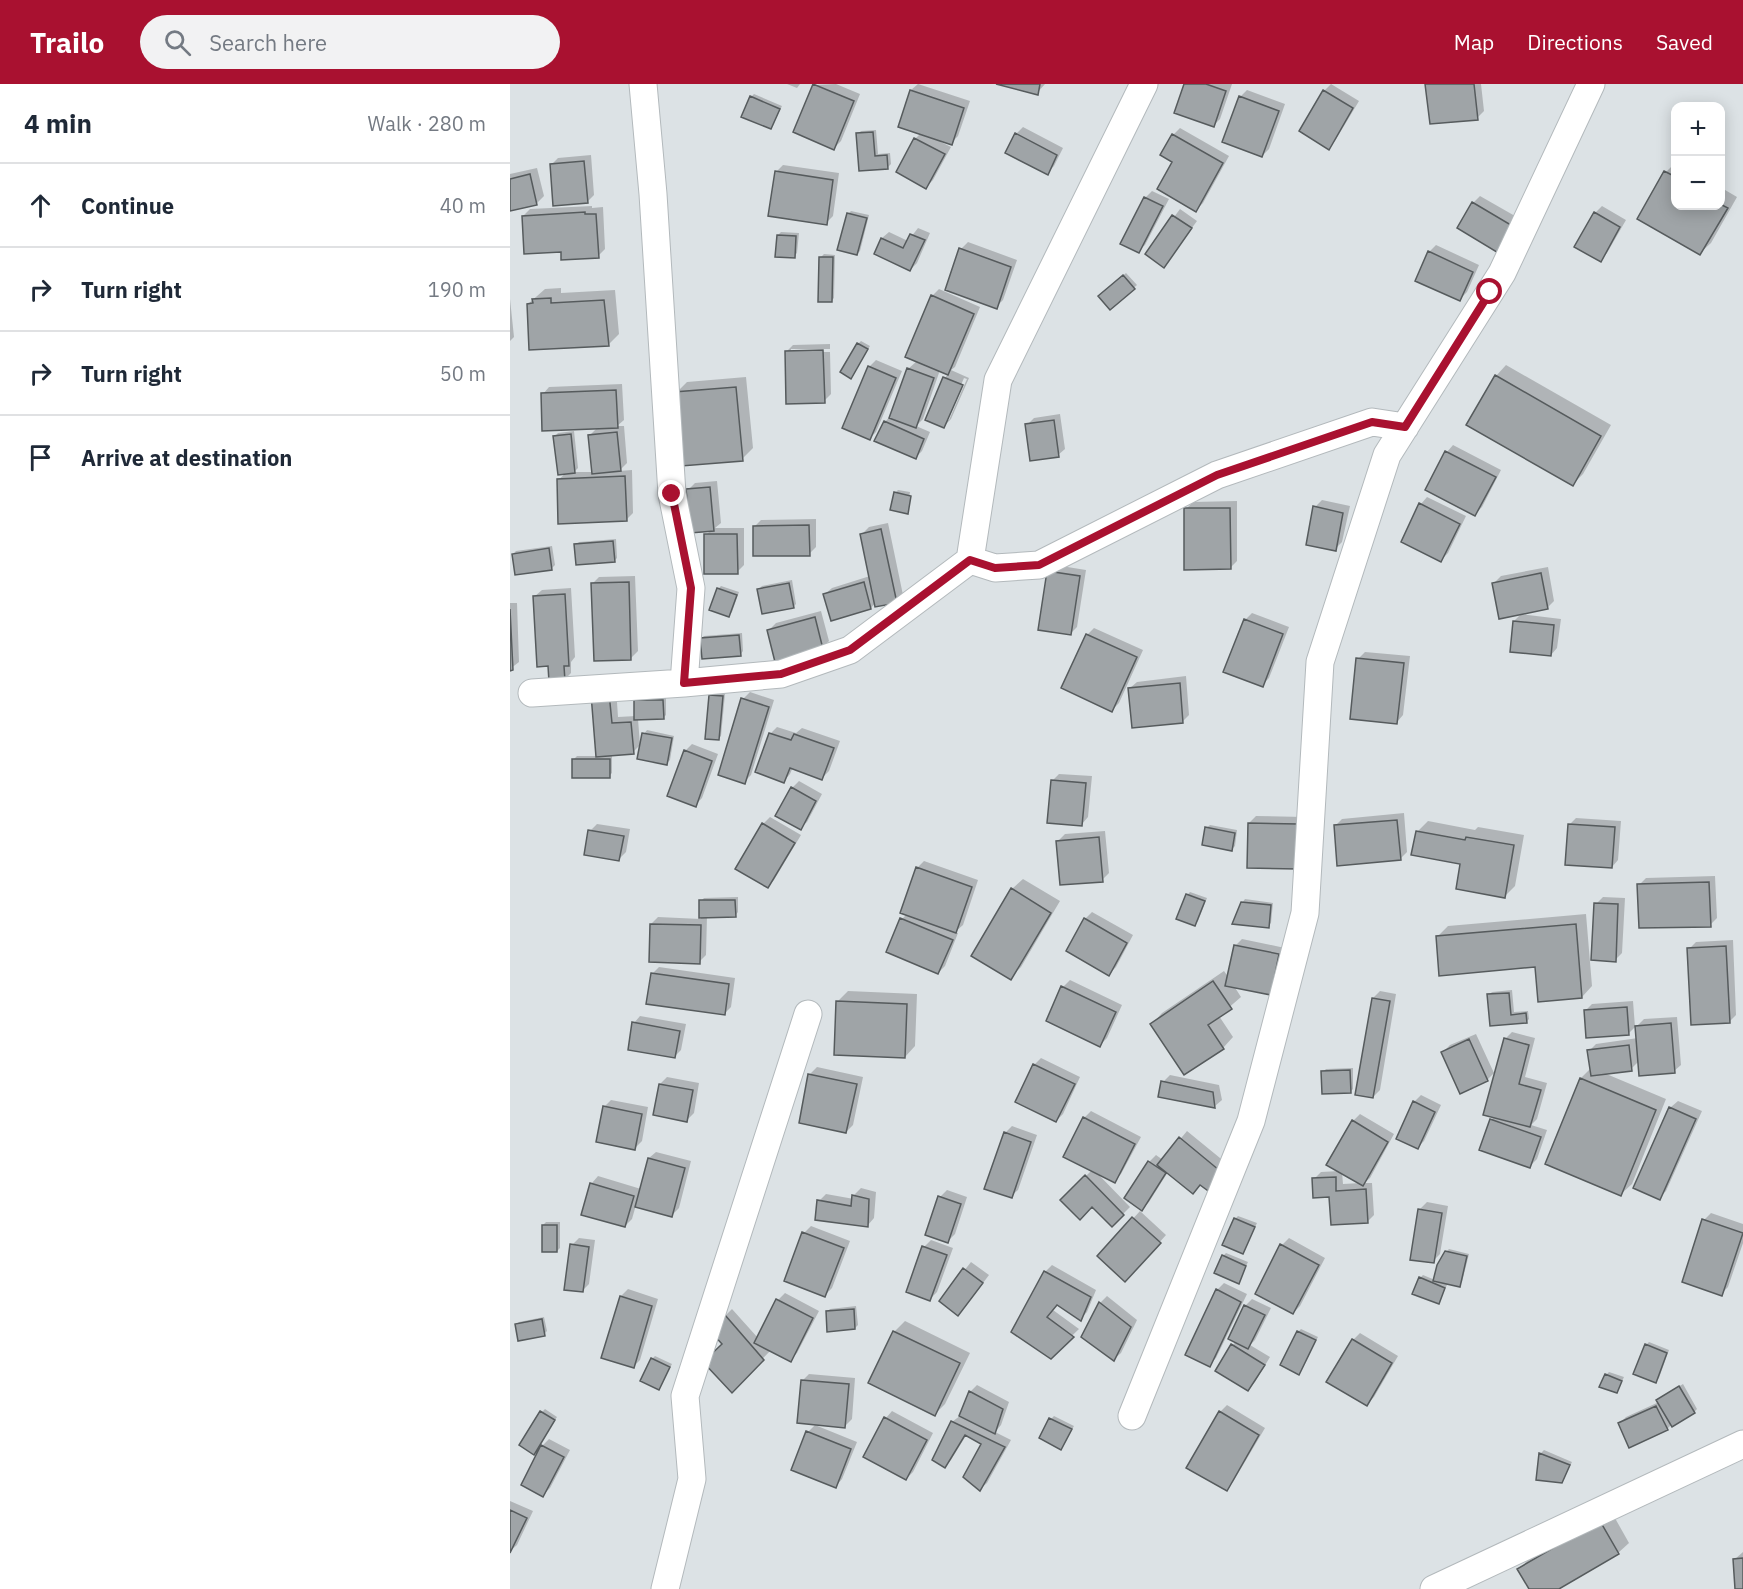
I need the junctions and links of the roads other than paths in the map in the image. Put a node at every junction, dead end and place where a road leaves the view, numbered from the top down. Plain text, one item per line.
1 (643, 84) edge
2 (1144, 84) edge
3 (1591, 84) edge
4 (1405, 427) junction
5 (970, 560) junction
6 (684, 683) junction
7 (532, 693) dead end
8 (808, 1014) dead end
9 (1132, 1416) dead end
10 (1743, 1444) edge
11 (665, 1589) edge
12 (1434, 1589) edge

1 - 6 street
2 - 5 street
3 - 4 street
4 - 5 street
4 - 9 street
5 - 6 street
6 - 7 street
8 - 11 street
10 - 12 street

